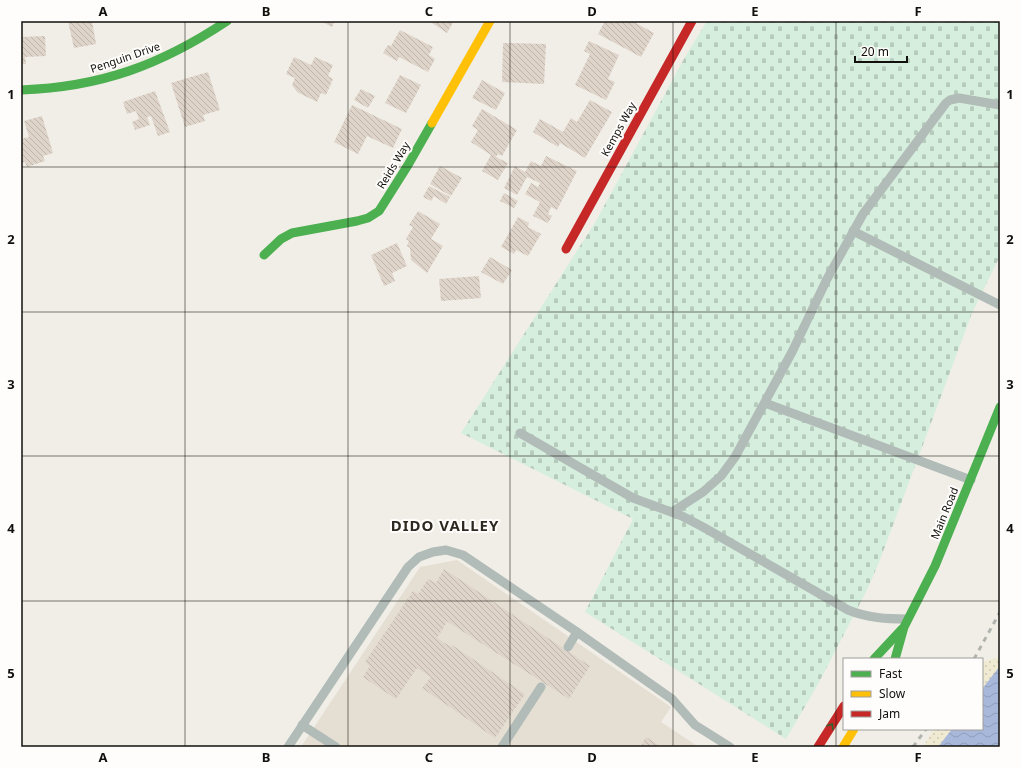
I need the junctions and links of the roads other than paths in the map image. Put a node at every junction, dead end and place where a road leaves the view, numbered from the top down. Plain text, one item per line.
1 (227, 21) edge
2 (490, 21) edge
3 (692, 21) edge
4 (21, 90) edge
5 (1000, 105) edge
6 (853, 232) junction
7 (566, 249) dead end
8 (264, 256) dead end
9 (1000, 305) edge
10 (765, 403) junction
11 (1000, 406) edge
12 (520, 433) dead end
13 (971, 480) junction
14 (672, 512) junction
15 (906, 623) junction
16 (577, 632) junction
17 (568, 647) dead end
18 (875, 658) edge
19 (896, 658) edge
20 (541, 687) dead end
21 (843, 708) edge
22 (302, 725) junction
23 (853, 730) edge
24 (288, 747) edge
25 (336, 747) edge
26 (502, 747) edge
27 (730, 747) edge
28 (818, 747) edge
29 (843, 747) edge

1 - 4 street, Penguin Drive
2 - 8 street, Reids Way
3 - 7 street, Kemps Way
5 - 6 lane
6 - 9 lane
6 - 10 lane
10 - 13 lane
10 - 14 lane
11 - 13 street, Main Road
12 - 14 lane
13 - 15 street, Main Road
14 - 15 lane
15 - 18 street, Main Road
15 - 19 street, Main Road
16 - 17 lane
16 - 22 lane
16 - 27 lane
20 - 26 lane
28 -> 21 street
22 - 24 lane
22 - 25 lane
23 - 29 street

